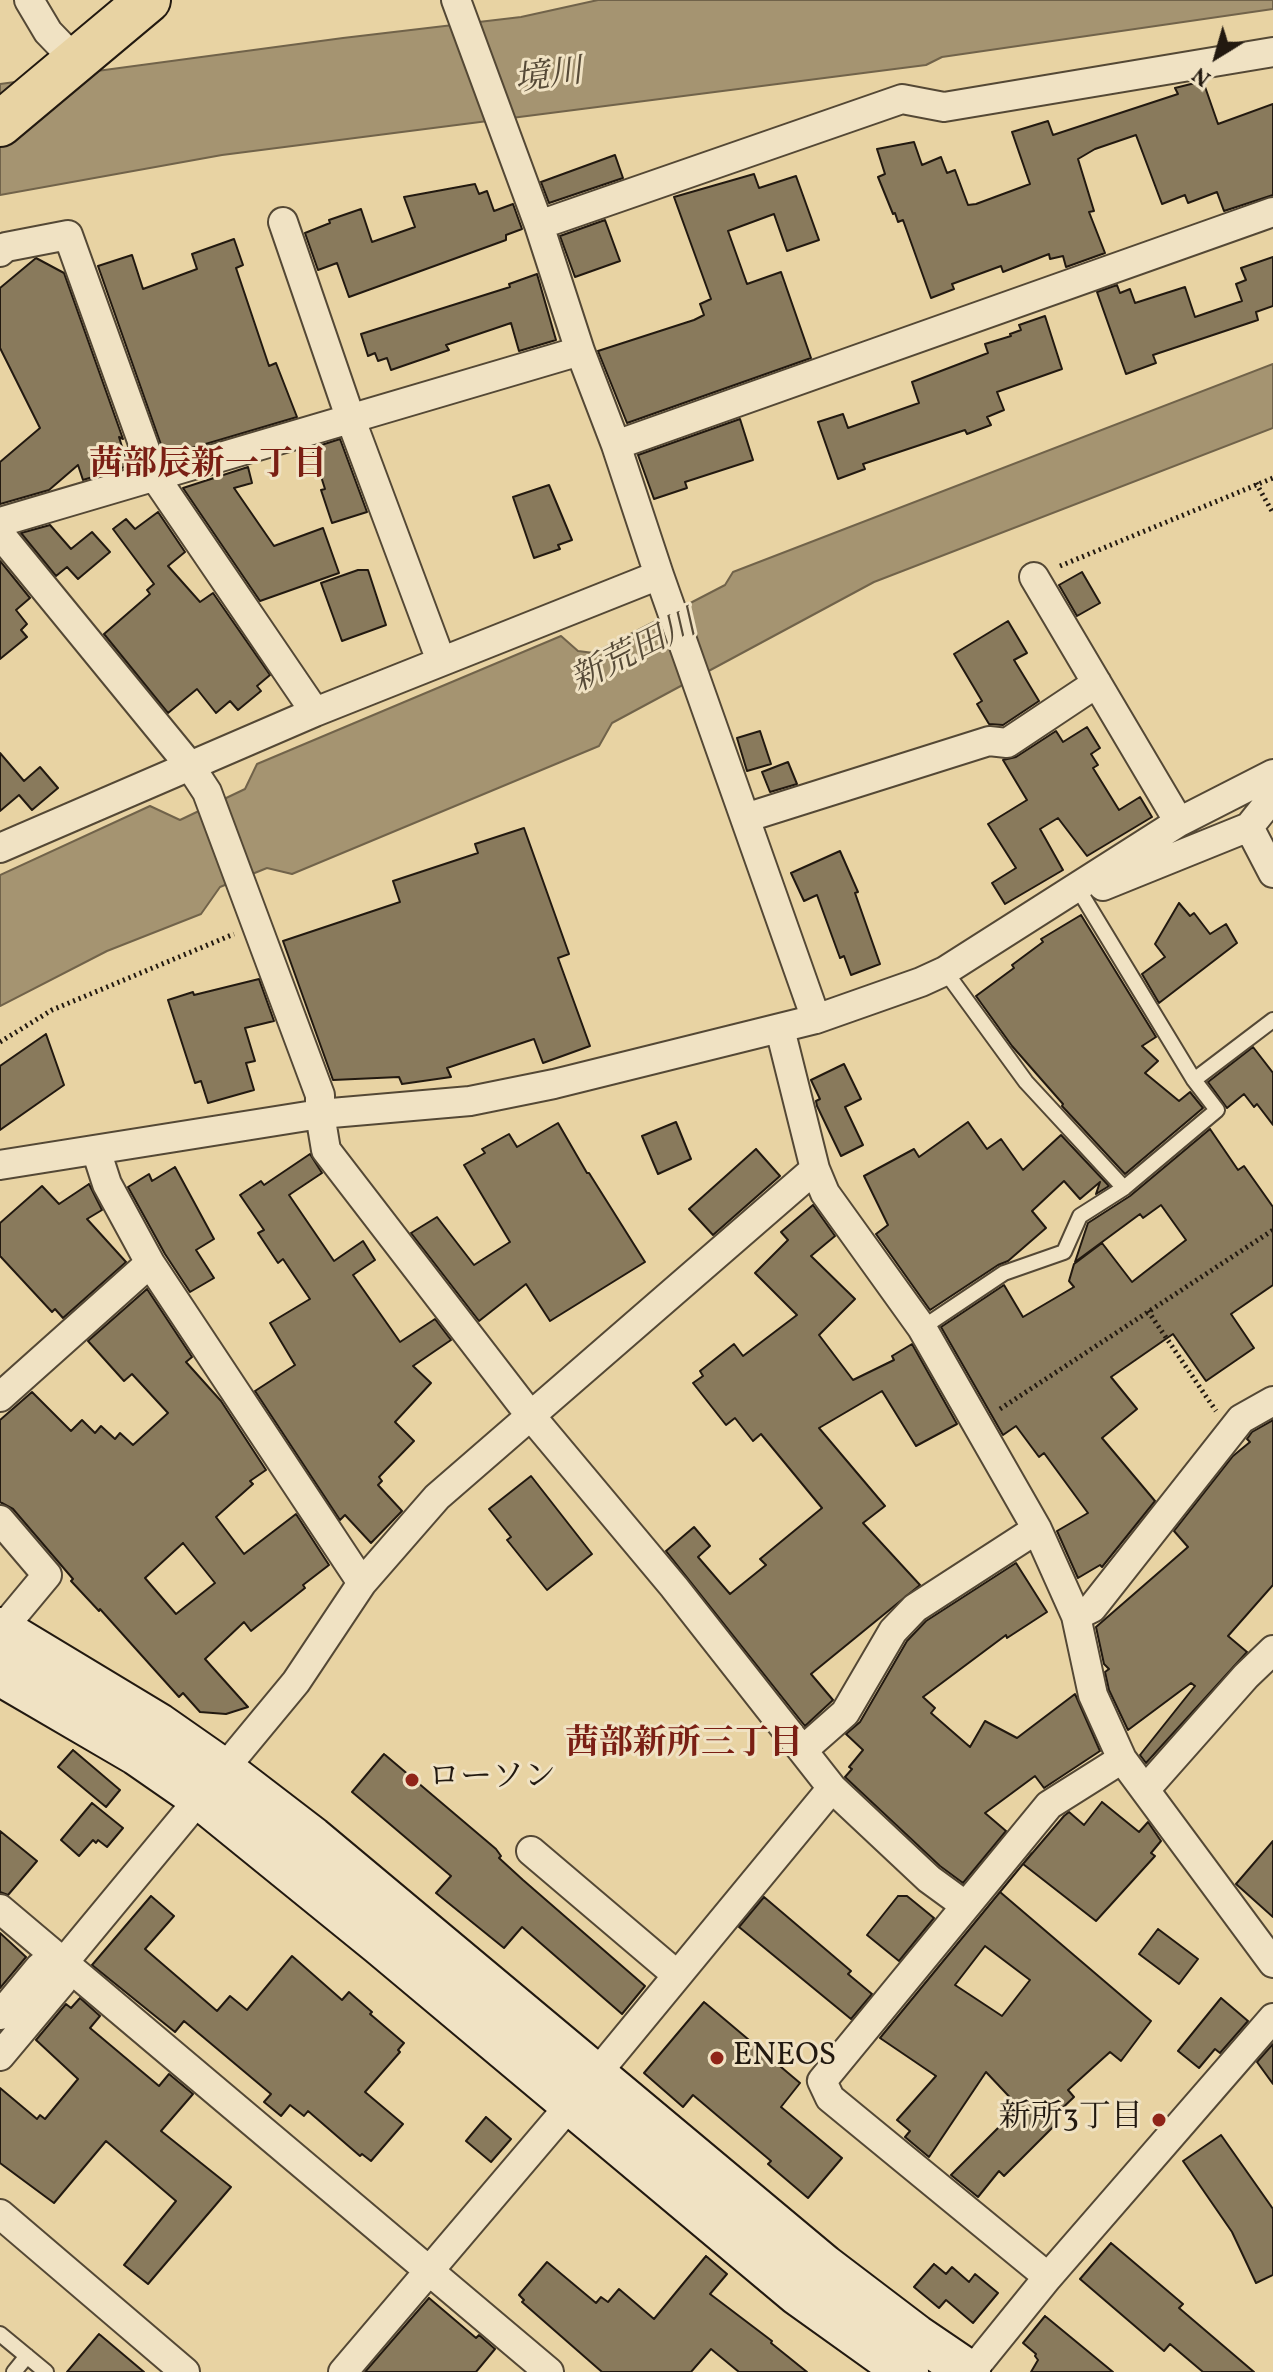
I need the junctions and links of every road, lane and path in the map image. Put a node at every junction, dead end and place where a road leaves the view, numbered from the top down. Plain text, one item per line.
1 (29, 0) edge
2 (148, 0) edge
3 (456, 0) edge
4 (1273, 52) edge
5 (73, 62) junction
6 (0, 124) edge
7 (1273, 212) edge
8 (283, 222) dead end
9 (539, 225) junction
10 (0, 252) edge
11 (580, 351) junction
12 (351, 420) junction
13 (616, 445) junction
14 (155, 477) junction
15 (1273, 478) edge
16 (1256, 483) junction
17 (1273, 513) edge
18 (0, 522) edge
19 (0, 534) edge
20 (1034, 577) joint
21 (662, 582) junction
22 (441, 661) junction
23 (1097, 683) junction
24 (315, 712) junction
25 (190, 766) junction
26 (1273, 774) edge
27 (1273, 797) edge
28 (745, 818) junction
29 (1179, 822) junction
30 (1249, 827) junction
31 (0, 848) edge
32 (1273, 873) edge
33 (1077, 887) junction
34 (252, 912) junction
35 (945, 971) junction
36 (816, 1019) junction
37 (1273, 1020) edge
38 (780, 1029) junction
39 (0, 1042) edge
40 (1194, 1080) junction
41 (320, 1114) junction
42 (96, 1150) junction
43 (0, 1165) edge
44 (815, 1169) junction
45 (1124, 1188) junction
46 (1273, 1230) edge
47 (150, 1263) junction
48 (1148, 1311) junction
49 (922, 1328) junction
50 (0, 1397) edge
51 (1273, 1401) edge
52 (530, 1415) junction
53 (977, 1424) junction
54 (1230, 1431) junction
55 (0, 1520) edge
56 (1037, 1529) junction
57 (362, 1583) junction
58 (1076, 1616) junction
59 (2, 1630) edge
60 (1273, 1650) edge
61 (0, 1674) edge
62 (803, 1750) junction
63 (1122, 1759) junction
64 (210, 1783) junction
65 (832, 1788) junction
66 (1145, 1790) junction
67 (531, 1851) dead end
68 (966, 1906) junction
69 (0, 1909) edge
70 (64, 1962) junction
71 (1273, 1963) edge
72 (677, 1975) junction
73 (0, 2015) edge
74 (1273, 2018) edge
75 (0, 2056) edge
76 (584, 2089) junction
77 (0, 2214) edge
78 (430, 2270) junction
79 (1048, 2277) junction
80 (0, 2334) edge
81 (27, 2356) junction
82 (14, 2372) edge
83 (46, 2372) edge
84 (185, 2372) edge
85 (343, 2372) edge
86 (549, 2372) edge
87 (907, 2372) edge
88 (970, 2372) edge

1 - 5 street
2 - 5 main road
3 - 9 street
4 - 9 street
5 - 6 main road
7 - 13 street
8 - 12 street
9 - 11 street
10 - 14 street
11 - 12 street
11 - 13 street
12 - 14 street
12 - 22 street
13 - 21 street
14 - 18 street
14 - 24 street
15 - 16 path
16 - 17 path
16 - 20 path
19 - 25 street
20 - 23 street
21 - 22 street
21 - 28 street
22 - 24 street
23 - 28 street
23 - 29 street
24 - 25 street
25 - 31 street
25 - 34 street
26 - 29 street
27 - 30 street
28 - 36 street
29 - 33 street
30 - 32 street
30 - 33 street
33 - 35 street
33 - 40 lane
34 - 39 path
34 - 41 street
35 - 36 street
35 - 45 lane
36 - 38 street
37 - 40 lane
38 - 41 street
38 - 44 street
40 - 45 lane
41 - 42 street
41 - 52 street
42 - 43 street
42 - 47 street
44 - 49 street
44 - 52 street
45 - 49 lane
46 - 48 path
47 - 50 street
47 - 57 street
48 - 53 path
48 - 54 path
49 - 53 street
51 - 54 street
52 - 57 street
52 - 62 street
53 - 56 street
54 - 58 street
55 - 59 street
56 - 58 street
56 - 62 street
57 - 64 street
58 - 63 street
59 - 64 street
60 - 66 street
61 - 64 street
62 - 65 street
63 - 66 street
63 - 68 street
64 - 70 street
64 - 76 street
65 - 68 street
65 - 72 street
66 - 71 street
67 - 72 street
68 - 79 street
69 - 70 street
70 - 73 street
70 - 75 street
70 - 78 street
72 - 76 street
74 - 79 street
76 - 78 street
76 - 87 street
76 - 88 street
77 - 84 street
78 - 85 street
78 - 86 street
79 - 88 street
80 - 81 lane
81 - 82 lane
81 - 83 lane

